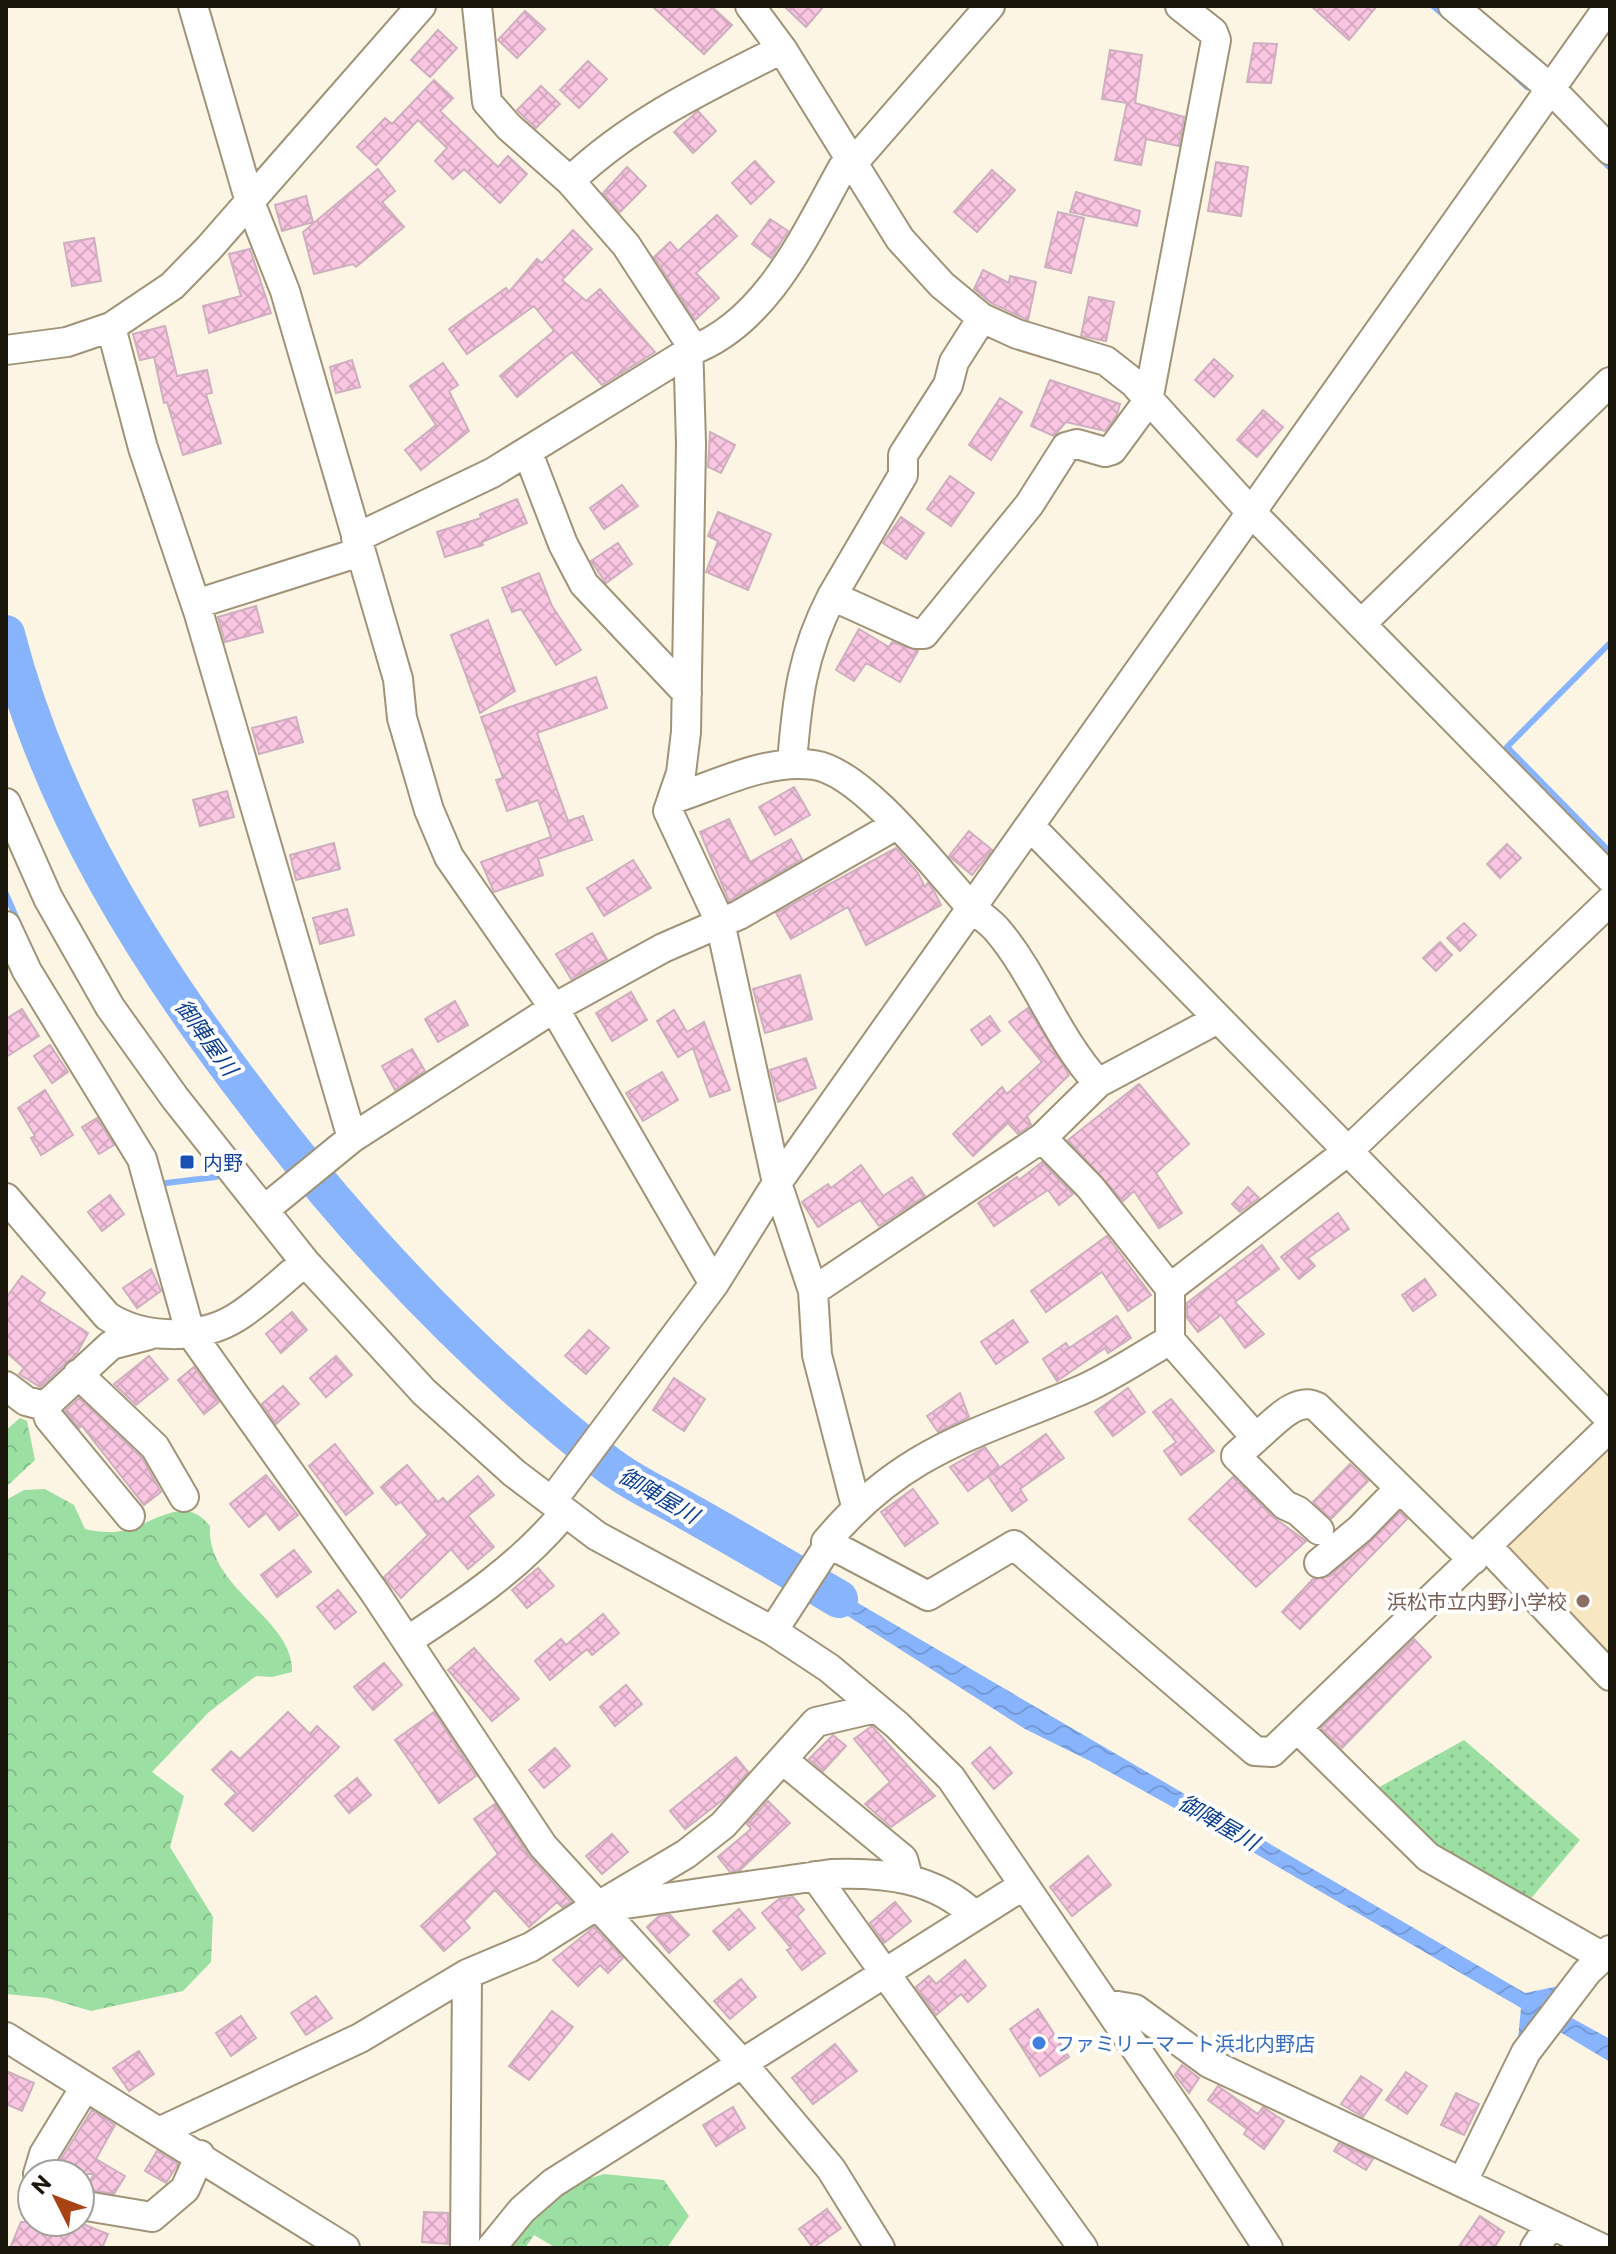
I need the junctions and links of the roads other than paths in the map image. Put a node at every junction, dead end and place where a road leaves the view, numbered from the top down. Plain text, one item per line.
1 (193, 6) edge
2 (421, 6) edge
3 (477, 6) edge
4 (750, 6) edge
5 (990, 6) edge
6 (1180, 6) edge
7 (1453, 6) edge
8 (1609, 6) edge
9 (782, 49) junction
10 (1550, 88) junction
11 (1610, 150) edge
12 (853, 163) junction
13 (570, 181) junction
14 (250, 202) junction
15 (982, 318) junction
16 (111, 327) junction
17 (6, 350) edge
18 (690, 351) junction
19 (1610, 382) edge
20 (1148, 401) junction
21 (528, 453) junction
22 (1250, 511) junction
23 (358, 545) junction
24 (832, 596) junction
25 (196, 604) junction
26 (1361, 624) junction
27 (687, 693) junction
28 (792, 763) junction
29 (673, 799) junction
30 (6, 803) edge
31 (896, 825) junction
32 (1030, 826) junction
33 (1610, 878) edge
34 (1610, 901) edge
35 (971, 907) junction
36 (720, 922) junction
37 (6, 926) edge
38 (554, 1008) junction
39 (1218, 1019) junction
40 (1098, 1083) junction
41 (1042, 1138) junction
42 (344, 1144) junction
43 (1348, 1151) junction
44 (777, 1183) junction
45 (6, 1198) edge
46 (272, 1204) junction
47 (305, 1262) junction
48 (714, 1284) junction
49 (1170, 1288) junction
50 (813, 1291) junction
51 (190, 1332) junction
52 (158, 1334) junction
53 (1170, 1340) junction
54 (78, 1374) junction
55 (6, 1386) edge
56 (45, 1406) junction
57 (1610, 1419) edge
58 (1610, 1427) edge
59 (1256, 1438) junction
60 (1398, 1490) junction
61 (184, 1497) dead end
62 (561, 1499) junction
63 (856, 1506) junction
64 (130, 1516) dead end
65 (1319, 1530) dead end
66 (826, 1546) junction
67 (1480, 1553) junction
68 (1319, 1563) dead end
69 (778, 1624) junction
70 (407, 1641) junction
71 (1610, 1676) edge
72 (876, 1708) junction
73 (1299, 1730) junction
74 (783, 1760) junction
75 (693, 1849) junction
76 (815, 1876) junction
77 (908, 1877) junction
78 (1024, 1885) junction
79 (702, 1893) junction
80 (602, 1907) junction
81 (975, 1916) junction
82 (1606, 1953) edge
83 (467, 1974) junction
84 (884, 1974) junction
85 (1106, 2004) junction
86 (6, 2037) edge
87 (742, 2063) junction
88 (85, 2087) junction
89 (161, 2131) junction
90 (200, 2155) junction
91 (43, 2158) edge
92 (1463, 2181) junction
93 (96, 2208) edge
94 (1543, 2236) edge
95 (345, 2248) edge
96 (465, 2248) edge
97 (491, 2248) edge
98 (880, 2248) edge
99 (1083, 2248) edge
100 (1268, 2248) edge
101 (1601, 2248) edge

1 - 14 street
2 - 14 street
3 - 13 street
4 - 9 street
5 - 12 street
6 - 20 street
7 - 10 street
8 - 10 street
9 - 12 street
9 - 13 street
10 - 11 street
10 - 22 street
12 - 15 street
12 - 18 street
13 - 18 street
14 - 16 street
14 - 23 street
15 - 20 street
15 - 24 street
16 - 17 street
16 - 25 street
18 - 21 street
18 - 27 street
19 - 26 street
20 - 22 street
20 - 24 street
21 - 23 street
21 - 27 street
22 - 26 street
22 - 32 street
23 - 25 street
23 - 38 street
24 - 28 street
25 - 42 street
26 - 33 street
27 - 29 street
28 - 29 street
28 - 31 street
29 - 36 street
30 - 46 street
31 - 35 street
31 - 36 street
32 - 35 street
32 - 39 street
34 - 43 street
35 - 40 street
35 - 44 street
36 - 38 street
36 - 44 street
37 - 51 street
38 - 42 street
38 - 48 street
39 - 40 street
39 - 43 street
40 - 41 street
41 - 49 street
41 - 50 street
42 - 46 street
43 - 49 street
43 - 57 street
44 - 48 street
44 - 50 street
45 - 52 street
46 - 47 street
47 - 51 street
47 - 62 street
48 - 62 street
49 - 53 street
50 - 63 street
51 - 52 street
51 - 70 street
52 - 54 street
53 - 59 street
53 - 63 street
54 - 56 street
54 - 61 street
55 - 56 street
56 - 64 street
58 - 67 street
59 - 60 street
59 - 65 street
60 - 67 street
60 - 68 street
62 - 69 street
62 - 70 street
63 - 66 street
66 - 69 street
66 - 73 street
67 - 71 street
67 - 73 street
69 - 72 street
70 - 80 street
72 - 74 street
72 - 78 street
73 - 82 street
74 - 75 street
74 - 77 street
75 - 79 street
75 - 80 street
76 - 77 street
76 - 79 street
76 - 84 street
77 - 81 street
78 - 81 street
78 - 85 street
79 - 80 street
80 - 83 street
80 - 87 street
81 - 84 street
82 - 92 street
83 - 89 street
83 - 96 street
84 - 87 street
84 - 99 street
85 - 92 street
85 - 100 street
86 - 88 street
87 - 97 street
87 - 98 street
88 - 89 street
88 - 91 street
89 - 90 street
90 - 93 street
90 - 95 street
92 - 94 street
94 - 101 street

